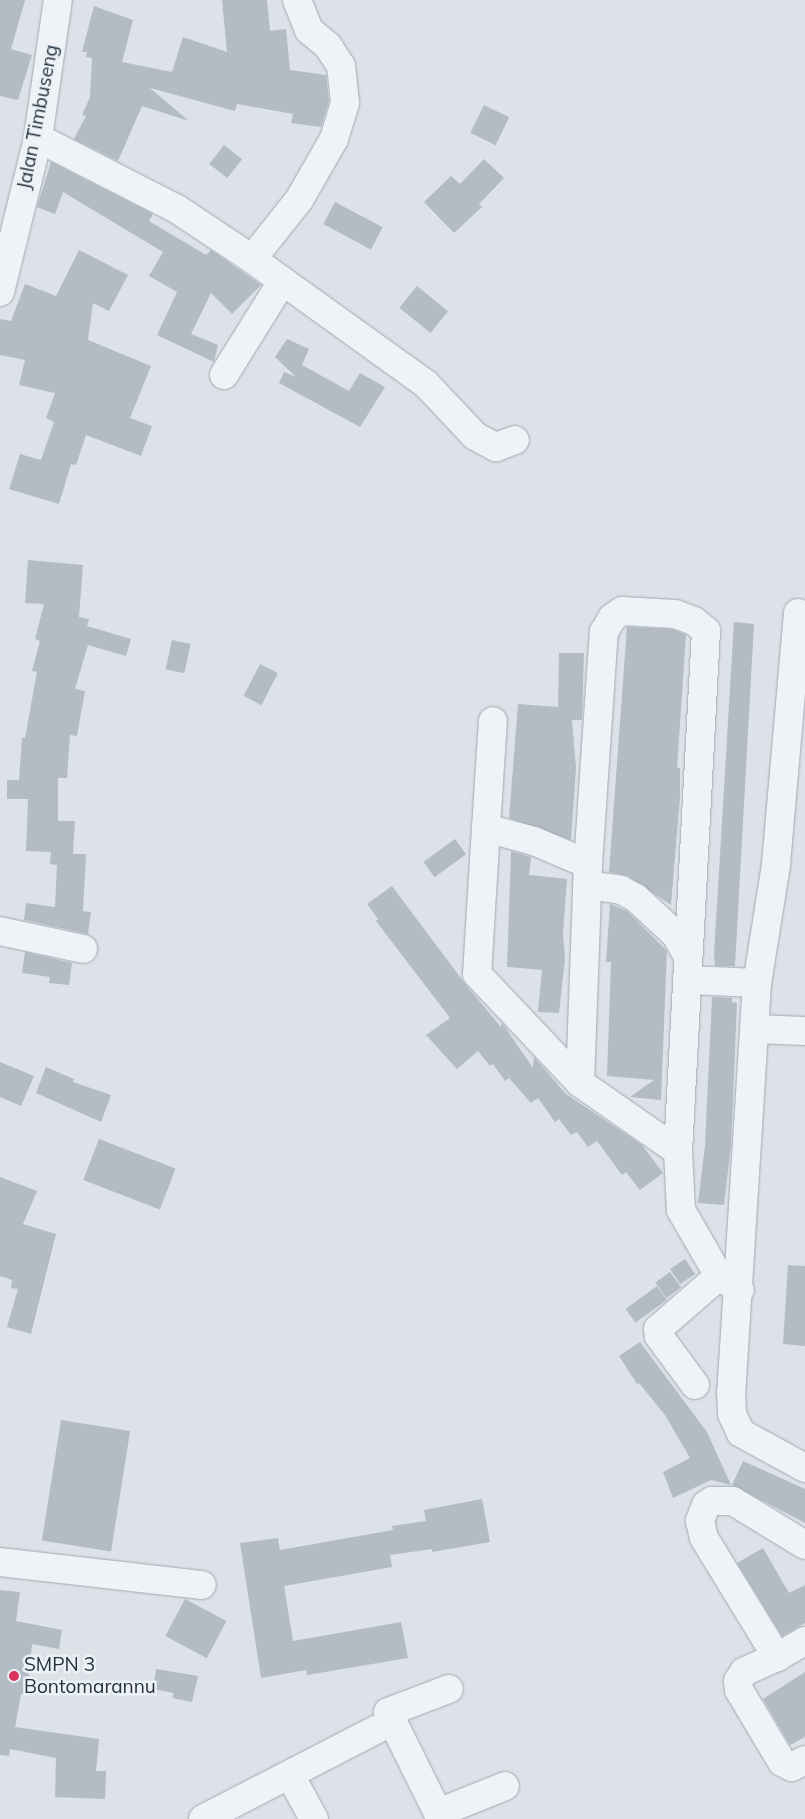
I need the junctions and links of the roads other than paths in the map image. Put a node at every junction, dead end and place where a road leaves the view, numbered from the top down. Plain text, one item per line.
1 (58, 0) edge
2 (297, 0) edge
3 (38, 138) junction
4 (252, 259) junction
5 (282, 282) junction
6 (0, 292) edge
7 (224, 375) dead end
8 (515, 440) dead end
9 (798, 613) dead end
10 (493, 721) dead end
11 (486, 828) junction
12 (588, 874) junction
13 (0, 932) edge
14 (83, 949) dead end
15 (688, 968) junction
16 (757, 984) junction
17 (756, 1029) junction
18 (805, 1031) edge
19 (580, 1083) junction
20 (678, 1151) junction
21 (729, 1283) junction
22 (695, 1385) dead end
23 (805, 1468) edge
24 (805, 1545) edge
25 (0, 1562) edge
26 (202, 1585) dead end
27 (805, 1641) edge
28 (777, 1657) junction
29 (449, 1689) dead end
30 (377, 1729) dead end
31 (805, 1760) edge
32 (290, 1775) junction
33 (505, 1786) dead end
34 (440, 1816) edge
35 (203, 1819) edge
36 (314, 1819) edge

1 - 3 street, Jalan Timbuseng
2 - 4 street
3 - 4 street
3 - 6 street, Jalan Timbuseng
4 - 5 street
5 - 7 street
5 - 8 street
9 - 16 street
10 - 11 street
11 - 12 street
11 - 19 street
12 - 15 street
12 - 15 street
12 - 19 street
13 - 14 street
15 - 16 street
15 - 20 street
16 - 17 street
17 - 18 street
17 - 21 street
19 - 20 street
20 - 21 street
21 - 22 street
21 - 23 street
24 - 28 street
25 - 26 street
27 - 28 street
28 - 31 street
29 - 34 street
30 - 32 street
32 - 35 street
32 - 36 street
33 - 34 street

